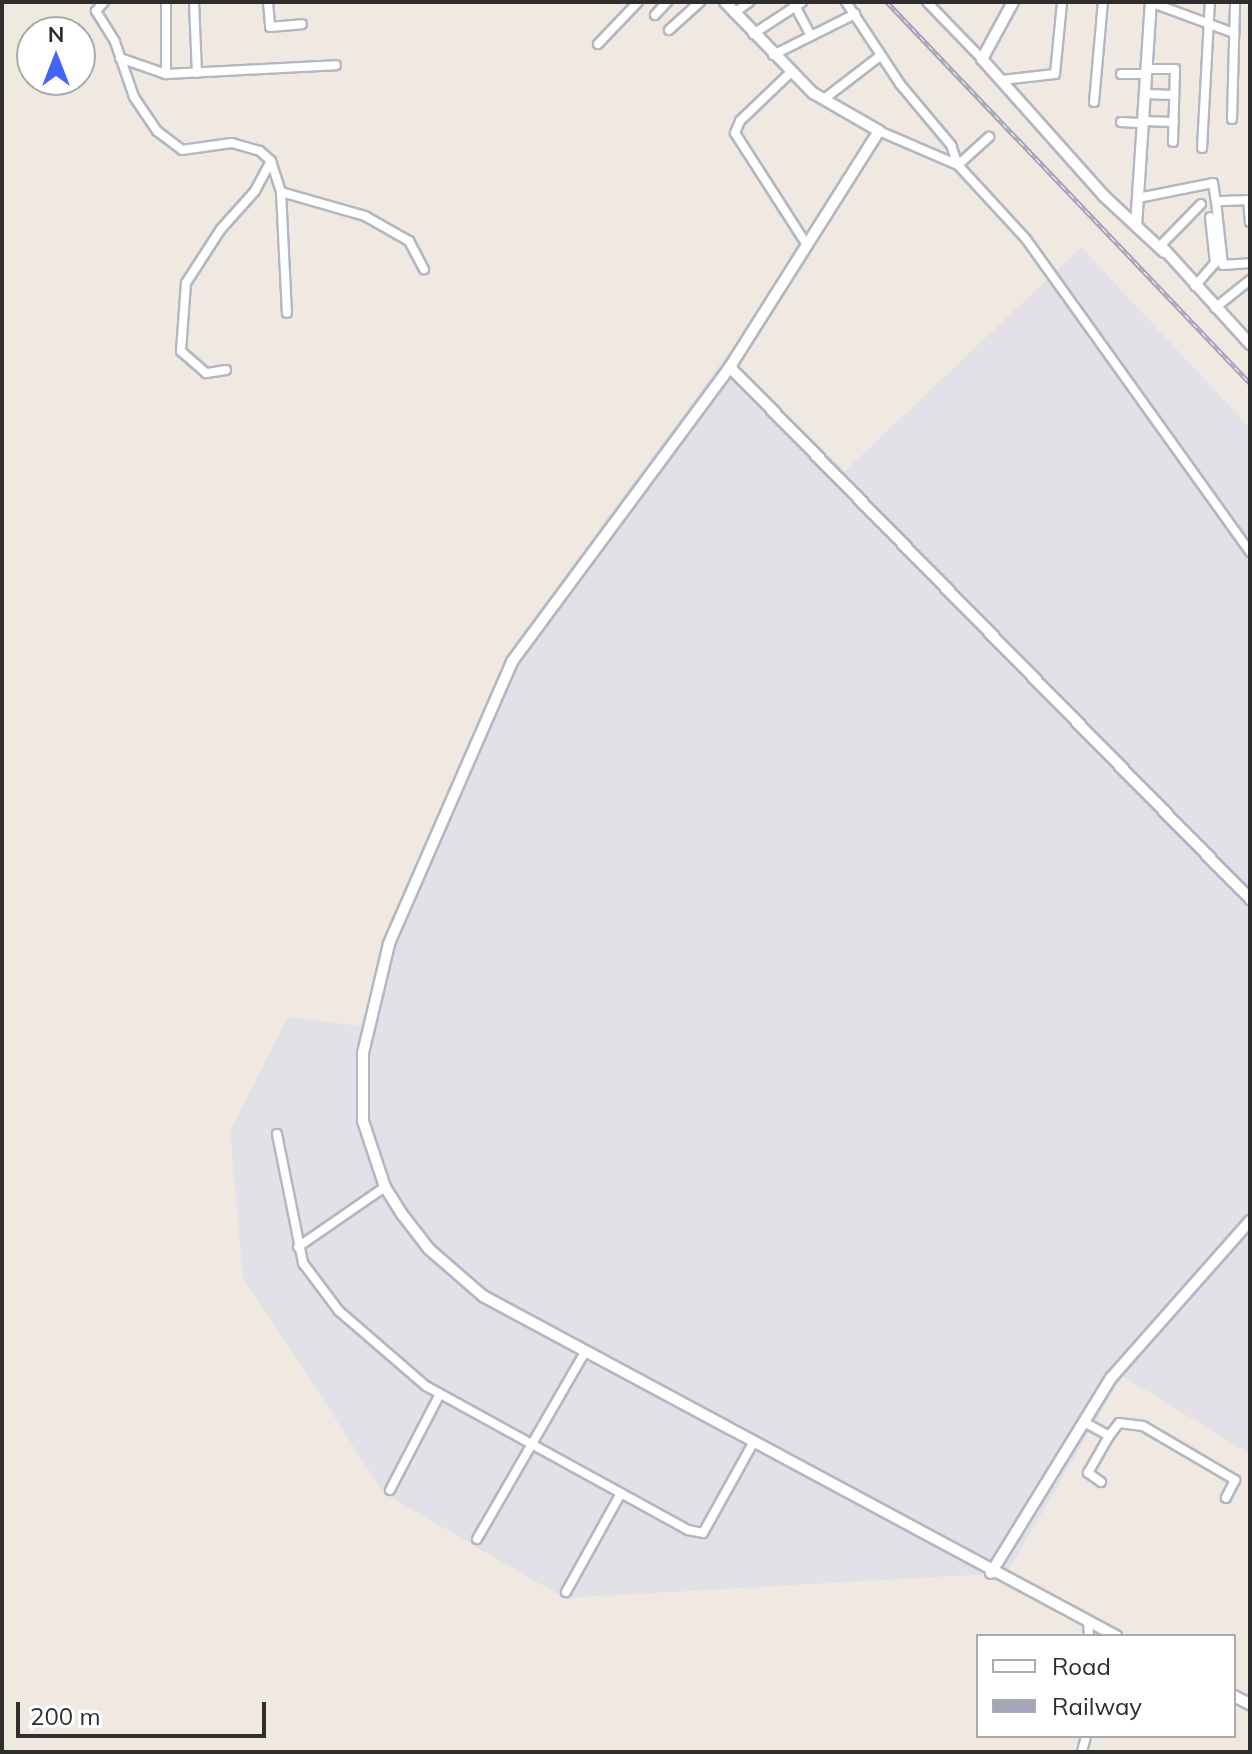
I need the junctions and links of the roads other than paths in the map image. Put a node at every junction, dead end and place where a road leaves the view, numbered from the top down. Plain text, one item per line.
1 (104, 2) edge
2 (166, 2) edge
3 (194, 2) edge
4 (268, 2) edge
5 (638, 2) edge
6 (667, 2) edge
7 (700, 2) edge
8 (725, 2) edge
9 (749, 2) edge
10 (846, 2) edge
11 (928, 2) edge
12 (1013, 2) edge
13 (1062, 2) edge
14 (1103, 2) edge
15 (1151, 2) edge
16 (1210, 2) edge
17 (1235, 2) edge
18 (797, 3) edge
19 (734, 13) junction
20 (855, 14) junction
21 (655, 15) dead end
22 (302, 24) dead end
23 (1208, 27) junction
24 (669, 30) dead end
25 (1234, 33) junction
26 (752, 35) junction
27 (811, 36) junction
28 (598, 44) dead end
29 (773, 55) junction
30 (880, 56) junction
31 (120, 58) junction
32 (982, 59) junction
33 (336, 65) dead end
34 (1146, 71) junction
35 (197, 73) junction
36 (790, 73) junction
37 (166, 74) junction
38 (1121, 74) dead end
39 (1002, 80) junction
40 (1145, 94) junction
41 (1174, 95) junction
42 (824, 99) junction
43 (1094, 102) dead end
44 (1232, 119) dead end
45 (1121, 122) dead end
46 (1143, 122) junction
47 (1174, 122) junction
48 (879, 131) junction
49 (989, 137) dead end
50 (1173, 142) dead end
51 (1202, 148) dead end
52 (271, 161) junction
53 (958, 165) junction
54 (281, 192) junction
55 (1138, 198) junction
56 (1249, 200) edge
57 (1216, 201) junction
58 (1201, 204) dead end
59 (1210, 217) dead end
60 (1250, 222) edge
61 (1136, 223) junction
62 (807, 245) junction
63 (1162, 248) junction
64 (1250, 263) edge
65 (424, 269) dead end
66 (1250, 280) edge
67 (1195, 286) junction
68 (1215, 308) junction
69 (287, 313) dead end
70 (1250, 344) edge
71 (730, 367) junction
72 (226, 370) dead end
73 (1250, 552) edge
74 (1250, 899) edge
75 (277, 1134) dead end
76 (385, 1187) junction
77 (1250, 1221) edge
78 (298, 1247) junction
79 (585, 1352) junction
80 (440, 1394) junction
81 (1084, 1422) junction
82 (1109, 1436) junction
83 (753, 1443) junction
84 (531, 1445) junction
85 (1101, 1482) dead end
86 (390, 1490) dead end
87 (621, 1493) junction
88 (1226, 1498) dead end
89 (477, 1539) dead end
90 (991, 1573) junction
91 (566, 1592) dead end
92 (1088, 1622) junction
93 (1089, 1634) edge
94 (1112, 1634) edge

1 - 31 street
2 - 37 street
3 - 35 street
4 - 22 street
5 - 28 street
6 - 21 street
7 - 24 street
8 - 19 street
9 - 19 street
10 - 20 street
11 - 32 street
12 - 32 street
13 - 39 street
14 - 43 street
15 - 23 street
15 - 34 street
16 - 23 street
17 - 25 street
18 - 26 street
18 - 27 street
19 - 26 street
20 - 27 street
20 - 30 street
23 - 25 street
23 - 51 street
25 - 44 street
26 - 29 street
27 - 29 street
29 - 36 street
30 - 42 street
30 - 53 street
31 - 37 street
31 - 52 street
32 - 39 street
33 - 35 street
34 - 38 street
34 - 40 street
34 - 41 street
35 - 37 street
36 - 42 street
36 - 62 street
39 - 61 street
40 - 41 street
40 - 46 street
41 - 47 street
42 - 48 street
45 - 46 street
46 - 47 street
46 - 55 street
47 - 50 street
48 - 53 street
48 - 62 street
49 - 53 street
52 - 54 street
52 - 72 street
53 - 73 street
54 - 65 street
54 - 69 street
55 - 57 street
55 - 61 street
56 - 57 street
56 - 60 street
57 - 64 street
58 - 63 street
59 - 67 street
61 - 63 street
62 - 71 street
63 - 67 street
66 - 68 street
67 - 68 street
68 - 70 street
71 - 74 street
71 - 76 street
75 - 78 street
76 - 78 street
76 - 79 street
77 - 81 street
78 - 80 street
79 - 83 street
79 - 84 street
80 - 84 street
80 - 86 street
81 - 82 street
81 - 90 street
82 - 85 street
82 - 88 street
83 - 87 street
83 - 90 street
84 - 87 street
84 - 89 street
87 - 91 street
90 - 92 street
92 - 93 street
92 - 94 street

